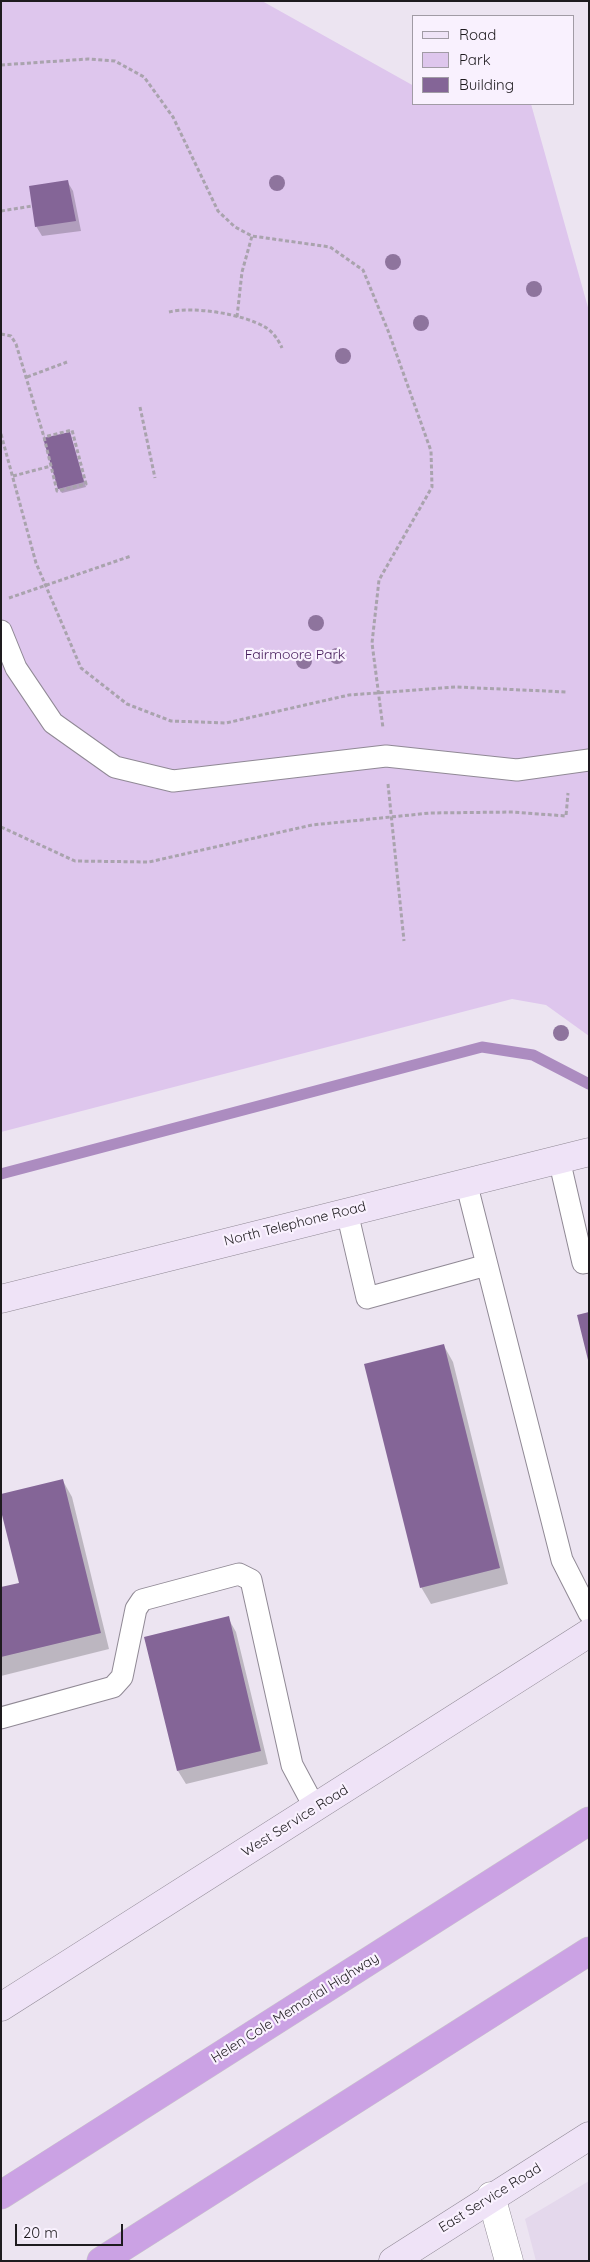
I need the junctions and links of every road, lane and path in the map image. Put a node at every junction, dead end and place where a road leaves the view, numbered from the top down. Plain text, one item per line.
1 (1, 65) edge
2 (32, 206) dead end
3 (1, 211) edge
4 (252, 236) junction
5 (169, 312) dead end
6 (237, 317) junction
7 (1, 334) edge
8 (282, 348) dead end
9 (67, 362) dead end
10 (27, 377) junction
11 (140, 407) dead end
12 (1, 434) edge
13 (44, 437) junction
14 (51, 466) junction
15 (13, 476) junction
16 (155, 478) dead end
17 (131, 556) dead end
18 (46, 586) junction
19 (10, 598) dead end
20 (1, 631) edge
21 (567, 692) dead end
22 (379, 693) junction
23 (384, 733) dead end
24 (589, 760) edge
25 (388, 779) dead end
26 (568, 790) dead end
27 (392, 817) junction
28 (1, 826) edge
29 (404, 941) dead end
30 (589, 1152) edge
31 (559, 1159) junction
32 (466, 1182) junction
33 (347, 1212) junction
34 (589, 1262) edge
35 (487, 1265) junction
36 (1, 1298) edge
37 (589, 1613) edge
38 (589, 1633) edge
39 (1, 1718) edge
40 (315, 1808) junction
41 (589, 1822) edge
42 (589, 1951) edge
43 (1, 2007) edge
44 (589, 2136) edge
45 (1, 2195) edge
46 (491, 2196) junction
47 (101, 2261) edge
48 (393, 2261) edge
49 (509, 2261) edge

1 - 4 path
2 - 3 path
4 - 6 path
4 - 22 path
5 - 6 path
6 - 8 path
7 - 10 path
9 - 10 path
10 - 13 path
11 - 16 path
12 - 15 path
13 - 14 path
13 - 14 path
14 - 15 path
15 - 18 path
17 - 18 path
18 - 19 path
18 - 22 path
20 - 24 lane
21 - 22 path
22 - 23 path
25 - 27 path
26 - 27 path
27 - 28 path
27 - 29 path
30 - 31 main road, North Telephone Road
31 - 32 main road, North Telephone Road
31 - 34 lane
32 - 33 main road, North Telephone Road
32 - 35 lane
33 - 35 lane
33 - 36 main road, North Telephone Road
35 - 37 lane
38 - 40 main road, West Service Road
39 - 40 lane
40 - 43 main road, West Service Road
41 - 45 highway, Helen Cole Memorial Highway
42 - 47 highway
44 - 46 main road, East Service Road
46 - 48 main road, East Service Road
46 - 49 street

